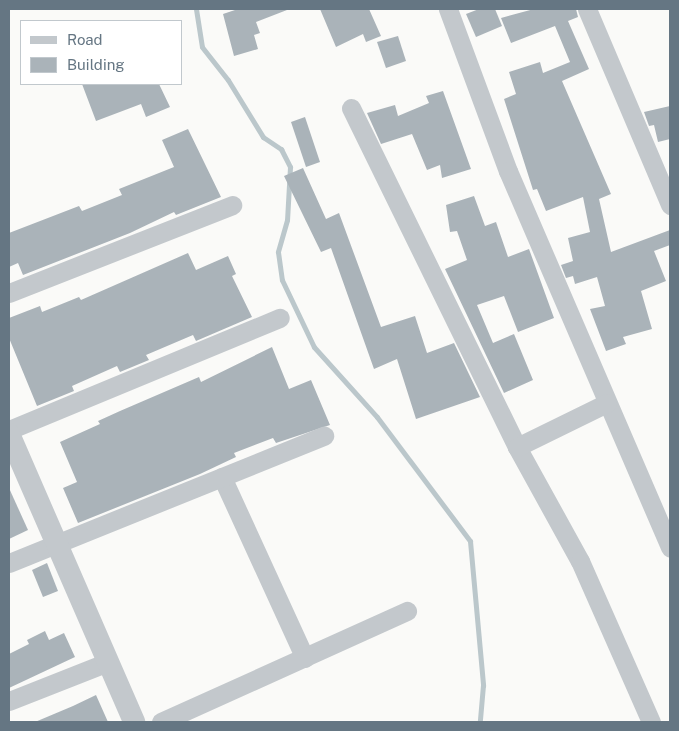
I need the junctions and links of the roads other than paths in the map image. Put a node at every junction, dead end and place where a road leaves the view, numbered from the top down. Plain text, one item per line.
1 (448, 9) edge
2 (587, 9) edge
3 (351, 108) dead end
4 (232, 204) dead end
5 (670, 205) edge
6 (9, 293) edge
7 (280, 318) dead end
8 (607, 403) junction
9 (9, 430) edge
10 (9, 434) edge
11 (324, 436) dead end
12 (517, 447) junction
13 (222, 477) junction
14 (57, 544) junction
15 (670, 548) edge
16 (9, 563) edge
17 (407, 611) dead end
18 (305, 658) junction
19 (108, 662) junction
20 (9, 701) edge
21 (134, 722) edge
22 (161, 722) edge
23 (652, 722) edge

1 - 8 street
2 - 5 street
3 - 12 street
4 - 6 street
7 - 9 street
8 - 12 street
8 - 15 street
10 - 14 street
11 - 13 street
12 - 23 street
13 - 14 street
13 - 18 street
14 - 16 street
14 - 19 street
17 - 18 street
18 - 22 street
19 - 20 street
19 - 21 street

